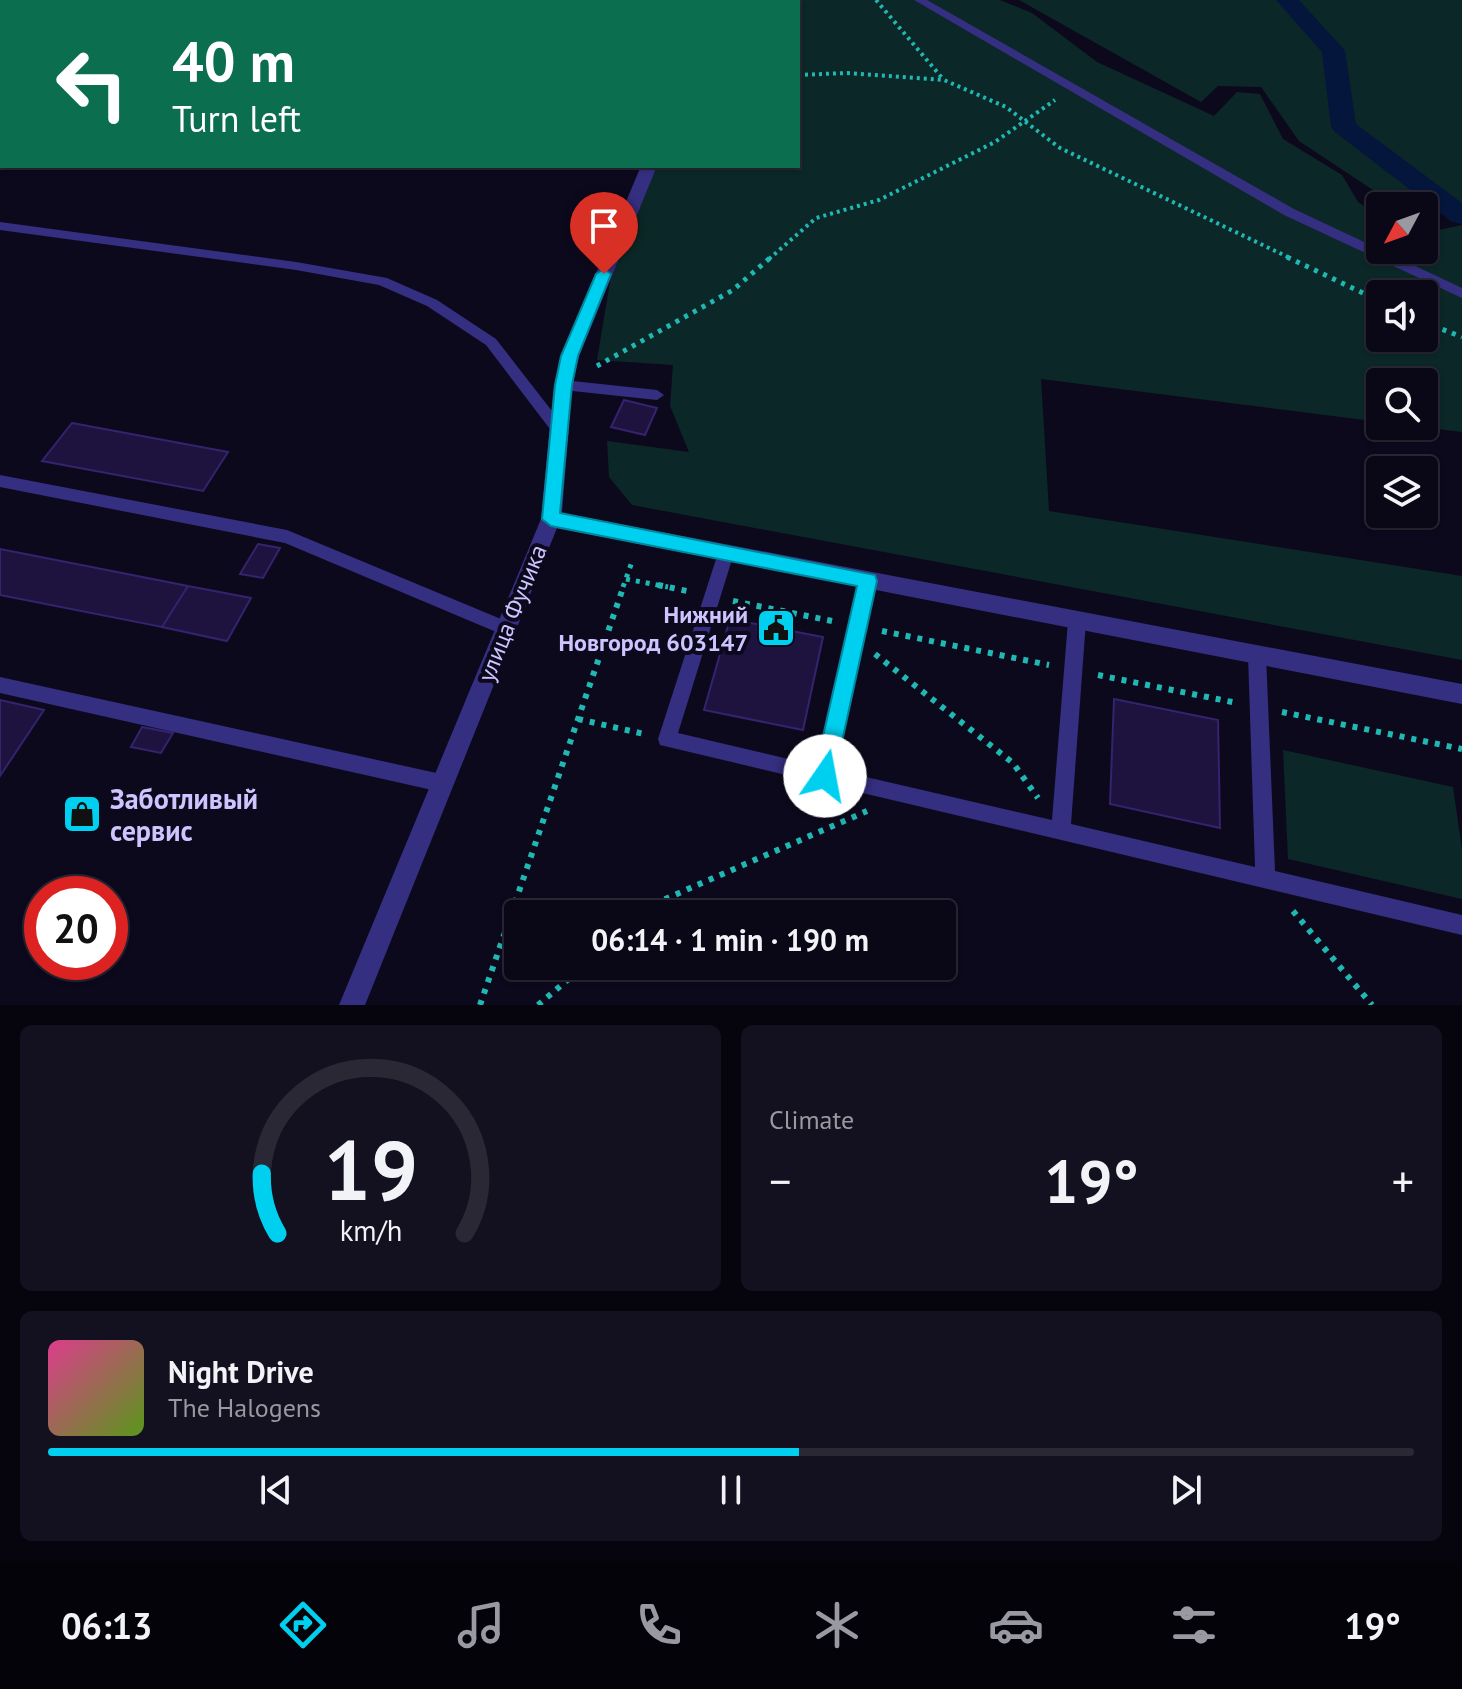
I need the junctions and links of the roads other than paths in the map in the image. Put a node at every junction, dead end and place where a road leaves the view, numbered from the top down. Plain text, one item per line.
1 (919, 0) edge
2 (648, 168) edge
3 (0, 226) edge
4 (1462, 293) edge
5 (563, 385) junction
6 (657, 395) dead end
7 (561, 433) junction
8 (0, 481) edge
9 (551, 519) junction
10 (726, 553) junction
11 (868, 581) junction
12 (1077, 621) junction
13 (507, 629) junction
14 (1257, 655) junction
15 (0, 685) edge
16 (1462, 694) edge
17 (825, 776) junction
18 (441, 783) junction
19 (1061, 831) junction
20 (1265, 879) junction
21 (1462, 925) edge
22 (352, 1005) edge

1 - 4 lane
2 - 5 street, улица Фучика
3 - 7 lane
5 - 6 lane
5 - 7 street, улица Фучика
7 - 9 street, улица Фучика
8 - 13 lane
9 - 10 street
9 - 13 street, улица Фучика
10 - 11 street
10 - 17 lane
11 - 12 street
11 - 17 lane
12 - 14 street
12 - 19 lane
13 - 18 street, улица Фучика
14 - 16 street
14 - 20 lane
15 - 18 lane
17 - 19 lane
18 - 22 street, улица Фучика
19 - 20 lane
20 - 21 lane

